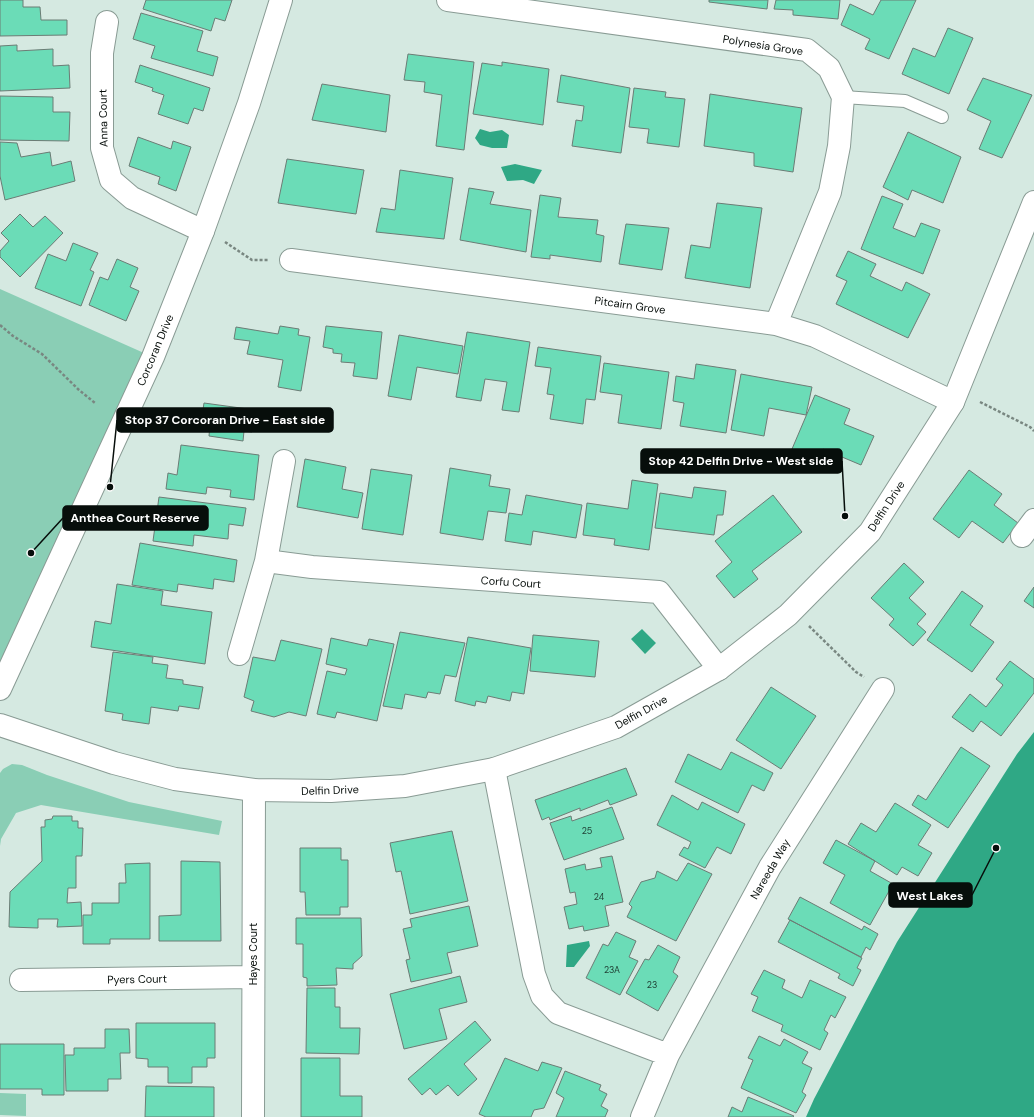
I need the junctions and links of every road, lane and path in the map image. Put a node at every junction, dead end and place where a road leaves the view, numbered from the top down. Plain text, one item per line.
1 (281, 0) edge
2 (448, 0) edge
3 (107, 22) dead end
4 (843, 97) junction
5 (942, 117) dead end
6 (1034, 202) edge
7 (203, 231) junction
8 (225, 242) dead end
9 (291, 260) joint
10 (776, 324) junction
11 (0, 325) edge
12 (953, 402) junction
13 (980, 402) dead end
14 (95, 403) dead end
15 (1034, 431) edge
16 (284, 461) dead end
17 (266, 561) junction
18 (808, 625) dead end
19 (239, 654) dead end
20 (719, 669) junction
21 (0, 689) edge
22 (883, 689) joint
23 (0, 725) edge
24 (494, 769) junction
25 (254, 790) junction
26 (253, 978) junction
27 (21, 980) dead end
28 (668, 1055) junction
29 (253, 1117) edge
30 (642, 1117) edge

1 - 7 street, Corcoran Drive
2 - 4 street, Polynesia Grove
3 - 7 street, Anna Court
4 - 5 lane
4 - 10 street
6 - 12 street, Delfin Drive
7 - 21 street, Corcoran Drive
8 - 9 path
9 - 10 street, Pitcairn Grove
10 - 12 street, Pitcairn Grove
11 - 14 path
12 - 20 street, Delfin Drive
13 - 15 path
16 - 17 street
17 - 19 street
17 - 20 street, Corfu Court
18 - 22 path
20 - 24 street, Delfin Drive
22 - 28 street, Nareeda Way
23 - 25 street, Delfin Drive
24 - 25 street, Delfin Drive
24 - 28 street
25 - 26 street, Hayes Court
26 - 27 street, Pyers Court
26 - 29 street, Hayes Court
28 - 30 street, Nareeda Way

